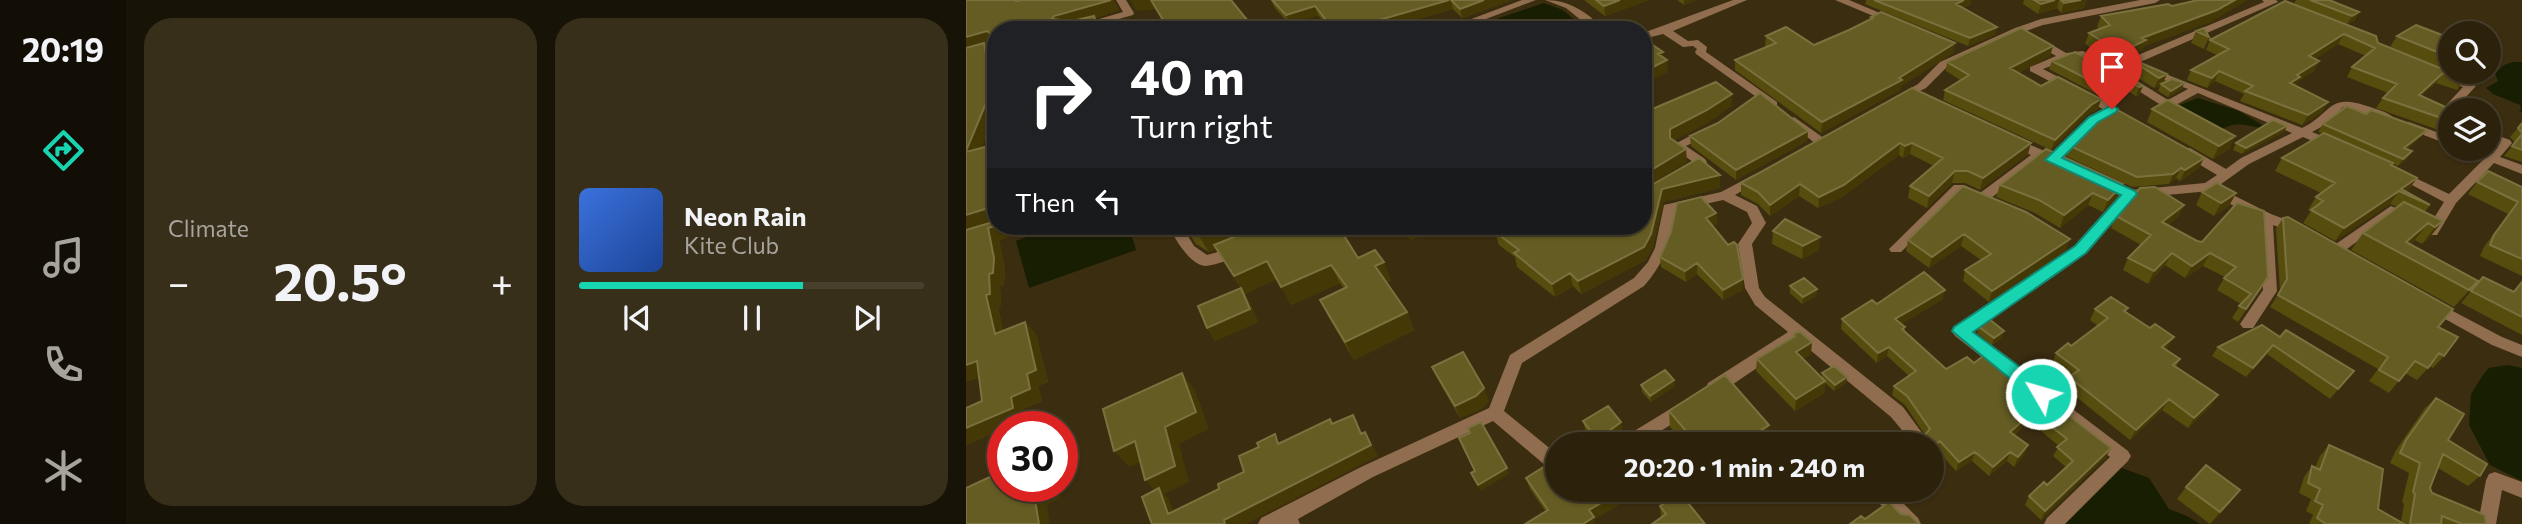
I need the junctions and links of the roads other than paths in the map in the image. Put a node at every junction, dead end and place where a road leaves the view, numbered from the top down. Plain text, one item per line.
1 (1121, 0) edge
2 (1531, 0) edge
3 (1550, 0) edge
4 (1742, 0) edge
5 (1840, 0) edge
6 (2155, 0) edge
7 (2270, 1) edge
8 (2285, 7) edge
9 (1114, 21) edge
10 (1472, 21) edge
11 (1588, 21) edge
12 (1910, 28) edge
13 (1665, 30) junction
14 (2019, 30) junction
15 (1652, 34) edge
16 (987, 50) edge
17 (966, 56) edge
18 (2064, 56) junction
19 (2435, 72) edge
20 (2197, 89) junction
21 (2459, 98) edge
22 (1885, 105) edge
23 (1723, 122) edge
24 (2300, 132) junction
25 (1997, 134) edge
26 (2438, 137) edge
27 (1821, 142) edge
28 (2169, 142) edge
29 (2349, 152) edge
30 (2046, 157) junction
31 (2487, 161) edge
32 (2501, 161) edge
33 (1700, 166) edge
34 (2068, 167) edge
35 (2384, 168) edge
36 (1771, 169) edge
37 (2522, 170) edge
38 (2227, 175) junction
39 (2093, 178) edge
40 (2208, 187) junction
41 (1729, 188) junction
42 (2130, 194) junction
43 (2451, 200) junction
44 (2266, 217) junction
45 (1180, 235) edge
46 (1247, 247) edge
47 (1896, 249) dead end
48 (2417, 297) edge
49 (2248, 324) dead end
50 (1799, 332) junction
51 (2521, 349) edge
52 (1495, 413) junction
53 (1645, 432) edge
54 (1913, 432) edge
55 (1545, 455) edge
56 (2522, 490) edge
57 (1890, 502) edge
58 (1289, 520) edge
59 (1266, 524) edge
60 (1912, 524) edge
61 (2053, 524) edge
62 (2487, 524) edge

1 - 9 street
2 - 10 street
3 - 11 street
4 - 13 street
5 - 12 street
6 - 14 street
7 - 8 street
7 - 20 street
13 - 15 street
13 - 27 street
14 - 18 street
14 - 22 street
16 - 17 street
18 - 20 street
18 - 30 street
19 - 21 street
20 - 24 street
23 - 33 street
24 - 26 street
24 - 29 street
24 - 38 street
25 - 30 street
28 - 38 street
30 - 34 street
30 - 47 street
31 - 43 street
32 - 37 street
35 - 43 street
36 - 41 street
38 - 40 street
39 - 42 street
40 - 42 street
40 - 44 street
41 - 50 street
41 - 52 street
42 - 61 street
43 - 44 street
44 - 49 street
45 - 46 street
48 - 51 street
50 - 53 street
50 - 54 street
52 - 55 street
52 - 58 street
56 - 62 street
57 - 60 street
58 - 59 street

